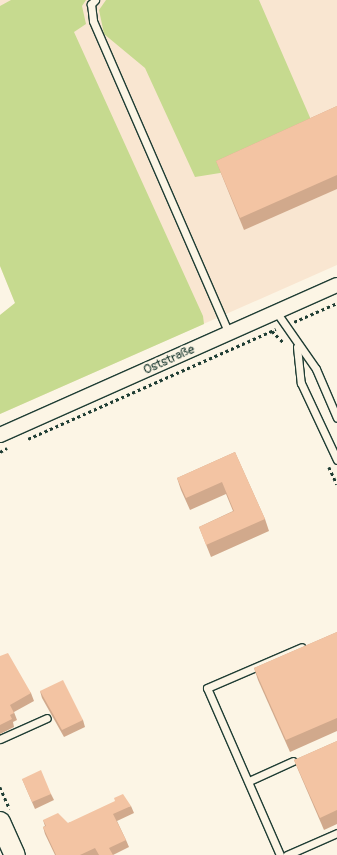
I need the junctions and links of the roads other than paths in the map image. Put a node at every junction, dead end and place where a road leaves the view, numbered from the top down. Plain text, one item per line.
1 (95, 0) edge
2 (337, 285) edge
3 (277, 313) junction
4 (229, 334) junction
5 (297, 347) junction
6 (337, 418) edge
7 (0, 435) edge
8 (337, 460) edge
9 (308, 645) edge
10 (47, 718) dead end
11 (0, 739) edge
12 (293, 761) edge
13 (249, 781) junction
14 (0, 822) edge
15 (337, 832) edge
16 (15, 855) edge
17 (280, 855) edge
18 (287, 855) edge

1 - 4 lane
2 - 3 street, Oststraße
3 - 4 street, Oststraße
3 - 5 lane
4 - 7 street, Oststraße
5 - 6 lane
5 - 8 lane
9 - 13 lane
10 - 11 lane
12 - 13 lane
13 - 17 lane
14 - 16 main road
15 - 18 lane

